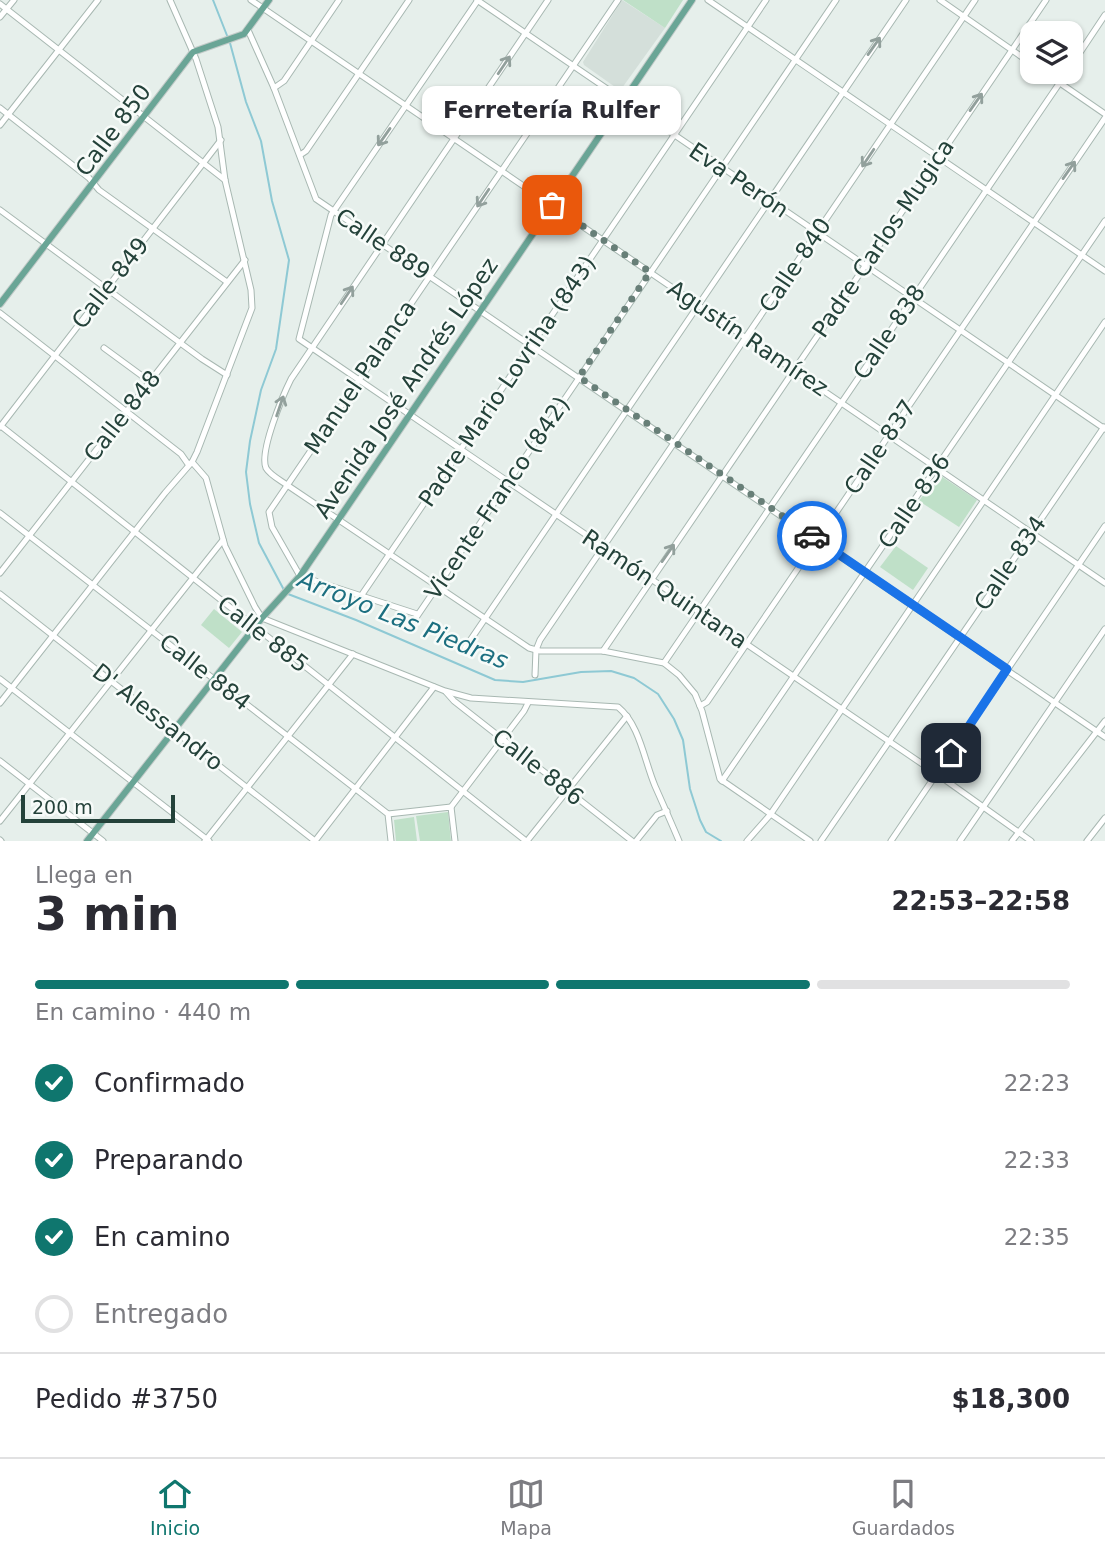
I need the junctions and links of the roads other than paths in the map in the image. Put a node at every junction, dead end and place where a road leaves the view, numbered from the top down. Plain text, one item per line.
1 (14, 0) edge
2 (97, 0) edge
3 (170, 0) edge
4 (251, 0) edge
5 (269, 0) edge
6 (340, 0) edge
7 (409, 0) edge
8 (478, 0) edge
9 (548, 0) edge
10 (618, 0) edge
11 (692, 0) edge
12 (708, 0) edge
13 (766, 0) edge
14 (836, 0) edge
15 (906, 0) edge
16 (940, 0) edge
17 (975, 0) edge
18 (1046, 0) edge
19 (0, 4) edge
20 (264, 8) junction
21 (6, 9) junction
22 (1105, 15) edge
23 (0, 17) edge
24 (964, 17) junction
25 (747, 27) junction
26 (248, 30) junction
27 (525, 33) junction
28 (311, 42) junction
29 (1083, 48) edge
30 (58, 50) junction
31 (1013, 50) junction
32 (194, 52) junction
33 (1020, 55) edge
34 (796, 60) junction
35 (572, 66) junction
36 (358, 73) junction
37 (1058, 84) edge
38 (1060, 84) edge
39 (274, 88) junction
40 (842, 91) junction
41 (623, 100) junction
42 (406, 106) junction
43 (0, 107) edge
44 (8, 114) junction
45 (1105, 116) edge
46 (145, 117) junction
47 (891, 124) junction
48 (0, 125) edge
49 (674, 136) junction
50 (454, 138) junction
51 (221, 140) junction
52 (300, 155) junction
53 (939, 157) junction
54 (204, 163) junction
55 (722, 168) junction
56 (502, 170) junction
57 (225, 180) junction
58 (94, 183) junction
59 (986, 189) junction
60 (770, 201) junction
61 (552, 205) junction
62 (0, 210) edge
63 (334, 211) junction
64 (1033, 221) junction
65 (1105, 221) edge
66 (152, 229) junction
67 (816, 232) junction
68 (604, 241) junction
69 (382, 243) junction
70 (45, 245) junction
71 (1082, 255) junction
72 (245, 260) junction
73 (866, 265) junction
74 (1105, 271) edge
75 (650, 272) junction
76 (430, 275) junction
77 (228, 282) junction
78 (106, 288) junction
79 (913, 298) junction
80 (0, 304) edge
81 (698, 305) junction
82 (480, 310) junction
83 (0, 313) edge
84 (1105, 322) edge
85 (960, 329) junction
86 (746, 338) junction
87 (181, 342) junction
88 (532, 344) junction
89 (104, 348) dead end
90 (312, 348) junction
91 (55, 355) junction
92 (1008, 362) junction
93 (794, 369) junction
94 (227, 374) junction
95 (579, 377) junction
96 (358, 380) junction
97 (149, 381) junction
98 (1055, 394) junction
99 (841, 402) junction
100 (0, 409) edge
101 (627, 410) junction
102 (126, 411) junction
103 (8, 415) junction
104 (409, 415) junction
105 (0, 426) edge
106 (1104, 428) edge
107 (890, 434) junction
108 (674, 442) junction
109 (461, 450) junction
110 (190, 463) junction
111 (936, 468) junction
112 (722, 475) junction
113 (71, 482) junction
114 (508, 482) junction
115 (287, 485) junction
116 (984, 499) junction
117 (770, 508) junction
118 (0, 513) edge
119 (555, 514) junction
120 (338, 519) junction
121 (1105, 526) edge
122 (134, 532) junction
123 (1031, 532) junction
124 (30, 535) junction
125 (817, 539) junction
126 (223, 540) junction
127 (603, 547) junction
128 (388, 555) junction
129 (1079, 564) junction
130 (865, 572) junction
131 (0, 573) edge
132 (300, 576) junction
133 (191, 578) junction
134 (650, 579) junction
135 (1105, 583) edge
136 (93, 585) junction
137 (435, 587) junction
138 (0, 594) edge
139 (361, 596) junction
140 (913, 604) junction
141 (698, 612) junction
142 (417, 614) junction
143 (265, 615) junction
144 (484, 619) junction
145 (411, 625) dead end
146 (254, 628) junction
147 (1105, 629) edge
148 (151, 630) junction
149 (52, 635) junction
150 (960, 637) junction
151 (746, 644) junction
152 (465, 648) dead end
153 (536, 650) junction
154 (603, 651) junction
155 (353, 654) junction
156 (664, 663) junction
157 (1007, 669) junction
158 (535, 675) dead end
159 (794, 677) junction
160 (0, 679) edge
161 (215, 679) junction
162 (111, 681) junction
163 (328, 685) junction
164 (434, 687) junction
165 (12, 688) junction
166 (445, 691) junction
167 (1055, 702) junction
168 (0, 703) edge
169 (527, 703) junction
170 (700, 706) junction
171 (842, 710) junction
172 (627, 716) junction
173 (1105, 721) edge
174 (174, 730) junction
175 (1097, 731) junction
176 (70, 732) junction
177 (288, 736) junction
178 (1105, 737) edge
179 (396, 738) junction
180 (503, 739) junction
181 (889, 742) junction
182 (0, 761) edge
183 (937, 774) junction
184 (722, 781) junction
185 (132, 782) junction
186 (29, 784) junction
187 (248, 788) junction
188 (354, 789) junction
189 (463, 789) junction
190 (568, 790) junction
191 (451, 807) junction
192 (984, 807) junction
193 (667, 811) junction
194 (388, 814) junction
195 (771, 814) junction
196 (1105, 818) edge
197 (0, 821) edge
198 (1019, 832) junction
199 (93, 833) junction
200 (207, 840) edge
201 (87, 841) edge
202 (103, 841) edge
203 (315, 841) edge
204 (391, 841) edge
205 (455, 841) edge
206 (527, 841) edge
207 (634, 841) edge
208 (679, 841) edge
209 (747, 841) edge
210 (810, 841) edge
211 (821, 841) edge
212 (891, 841) edge
213 (960, 841) edge
214 (1012, 841) edge
215 (1031, 841) edge
216 (1087, 841) edge

1 - 21 street
2 - 30 street
3 - 32 street
4 - 20 street, Agustín Ramírez
5 - 20 main road
6 - 28 street
7 - 36 street
8 - 27 street, Eva Perón
8 - 42 street
9 - 27 street
10 - 35 street, Manuel Palanca
11 - 41 main road, Avenida José Andrés López
12 - 25 street
13 - 25 street, Padre Mario Lovriha (843)
14 - 34 street, Vicente Franco (842)
40 -> 15 street
16 - 24 street
17 - 24 street, Calle 840
18 - 31 street, Padre Carlos Mugica
19 - 21 street
20 - 26 main road
20 - 28 street, Agustín Ramírez
21 - 23 street
21 - 30 street
22 - 29 street
24 - 31 street
24 - 47 street, Calle 840
25 - 34 street
25 - 49 street, Padre Mario Lovriha (843)
26 - 32 main road
26 - 39 street
27 - 35 street, Eva Perón
50 -> 27 street
28 - 36 street, Agustín Ramírez
28 - 39 street
30 - 44 street
30 - 46 street
31 - 33 street
53 -> 31 street, Padre Carlos Mugica
32 - 46 main road, Calle 850
32 - 51 street
34 - 40 street
34 - 55 street, Vicente Franco (842)
35 - 41 street, Eva Perón
35 - 56 street, Manuel Palanca
36 - 42 street, Agustín Ramírez
36 - 52 street
37 - 59 street, Calle 838
38 - 45 street
39 - 52 street
40 - 47 street
40 - 60 street
41 - 49 street, Eva Perón
41 - 61 main road, Avenida José Andrés López
42 - 50 street, Agustín Ramírez
42 -> 63 street
43 - 44 street
44 - 48 street
44 - 58 street
64 -> 45 street, Calle 837
46 - 54 street
46 - 58 main road, Calle 850
47 - 53 street
47 -> 67 street, Calle 840
49 - 55 street, Eva Perón
49 - 68 street, Padre Mario Lovriha (843)
50 - 56 street, Agustín Ramírez
50 - 69 street
51 - 54 street, Calle 849
51 - 57 street
52 - 63 street, Calle 889
53 - 59 street
53 - 73 street, Padre Carlos Mugica
54 - 57 street
54 - 66 street, Calle 849
55 - 60 street, Eva Perón
55 - 75 street, Vicente Franco (842)
56 - 61 street, Agustín Ramírez
56 -> 76 street, Manuel Palanca
57 - 72 street
58 - 66 street
58 - 70 main road, Calle 850
59 - 64 street
59 - 79 street, Calle 838
60 - 67 street, Eva Perón
60 - 81 street
61 - 68 street, Agustín Ramírez
61 - 82 main road, Avenida José Andrés López
62 - 70 street
63 - 69 street, Calle 889
63 - 90 street, Ramón Quintana
64 - 71 street
64 - 85 street, Calle 837
65 - 71 street, Calle 836
66 - 77 street
66 - 78 street, Calle 849
67 - 73 street, Eva Perón
67 - 86 street, Calle 840
68 - 75 street, Agustín Ramírez
68 - 88 street, Padre Mario Lovriha (843)
69 - 76 street, Calle 889
90 -> 69 street
70 - 78 street
70 - 80 main road, Calle 850
71 - 74 street
71 - 92 street, Calle 836
72 - 77 street, Calle 848
72 - 94 street
73 - 79 street, Eva Perón
73 - 93 street, Padre Carlos Mugica
75 - 81 street, Agustín Ramírez
75 - 95 street, Vicente Franco (842)
76 - 82 street, Calle 889
76 - 96 street, Manuel Palanca
77 - 87 street, Calle 848
78 - 87 street
78 - 91 street, Calle 849
79 - 85 street, Eva Perón
79 - 99 street, Calle 838
81 - 86 street, Agustín Ramírez
81 - 101 street
82 - 88 street, Calle 889
82 - 104 main road, Avenida José Andrés López
83 - 91 street
84 - 98 street
85 - 92 street, Eva Perón
85 - 107 street, Calle 837
86 - 93 street, Agustín Ramírez
86 - 108 street, Calle 840
87 - 94 street
87 - 97 street, Calle 848
88 - 95 street, Calle 889
88 - 109 street, Padre Mario Lovriha (843)
89 - 97 street
90 - 96 street, Ramón Quintana
115 -> 90 street
91 - 102 street
91 - 103 street, Calle 849
92 - 98 street, Eva Perón
92 - 111 street, Calle 836
93 - 99 street, Agustín Ramírez
93 - 112 street, Padre Carlos Mugica
94 - 110 street
95 - 101 street, Calle 889
95 - 114 street, Vicente Franco (842)
96 - 104 street, Ramón Quintana
96 - 115 street, Manuel Palanca
97 - 102 street, Calle 848
98 - 106 street, Eva Perón
98 - 116 street
99 - 107 street, Agustín Ramírez
99 - 117 street, Calle 838
100 - 103 street
101 - 108 street, Calle 889
101 - 119 street
102 - 110 street
102 - 113 street, Calle 848
103 - 105 street, Calle 849
104 - 109 street, Ramón Quintana
104 - 120 main road, Avenida José Andrés López
105 - 113 street, Calle 885
106 - 123 street, Calle 834
107 - 111 street, Agustín Ramírez
107 - 125 street, Calle 837
108 - 112 street, Calle 889
108 - 127 street, Calle 840
109 - 114 street, Ramón Quintana
109 - 128 street, Padre Mario Lovriha (843)
110 - 122 street
110 - 126 street
111 - 116 street, Agustín Ramírez
111 - 130 street, Calle 836
112 - 117 street, Calle 889
134 -> 112 street, Padre Carlos Mugica
113 - 122 street, Calle 885
113 - 124 street, Calle 848
114 - 119 street, Ramón Quintana
114 - 137 street, Vicente Franco (842)
115 - 120 street
115 - 132 street, Manuel Palanca
116 - 123 street, Agustín Ramírez
116 - 140 street
117 - 125 street, Calle 889
117 - 141 street, Calle 838
118 - 124 street, Calle 884
119 - 127 street, Ramón Quintana
119 - 144 street
120 - 128 street
120 - 132 main road, Avenida José Andrés López
121 - 129 street
122 - 133 street, Calle 885
122 - 136 street
123 - 129 street, Agustín Ramírez
123 - 150 street, Calle 834
124 - 131 street, Calle 848
124 - 136 street, Calle 884
125 - 130 street, Calle 889
125 - 151 street, Calle 837
126 - 133 street
126 - 143 street
127 - 134 street, Ramón Quintana
127 - 153 street, Calle 840
128 - 137 street
128 - 139 street, Padre Mario Lovriha (843)
129 - 135 street, Agustín Ramírez
129 - 157 street
130 - 140 street, Calle 889
130 - 159 street, Calle 836
132 - 139 street
132 - 143 main road, Avenida José Andrés López
133 - 146 street, Calle 885
133 - 148 street
134 - 141 street, Ramón Quintana
134 - 154 street, Padre Carlos Mugica
136 - 148 street, Calle 884
136 - 149 street
137 - 142 street, Vicente Franco (842)
137 - 144 street
138 - 149 street, D' Alessandro
139 - 142 street
140 - 150 street, Calle 889
140 - 171 street
141 - 151 street, Ramón Quintana
141 - 156 street, Calle 838
142 - 145 street, Vicente Franco (842)
143 - 146 main road, Avenida José Andrés López
143 - 155 street
144 - 152 street
144 - 153 street
146 - 161 main road, Avenida José Andrés López
146 - 163 street, Calle 885
147 - 167 street
148 - 161 street, Calle 884
148 - 162 street
149 - 162 street, D' Alessandro
149 - 165 street
150 - 157 street, Calle 889
150 - 181 street, Calle 834
151 - 159 street, Ramón Quintana
151 - 170 street, Calle 837
153 - 154 street
153 - 158 street, Calle 840
154 - 156 street
155 - 163 street
155 - 164 street
156 - 170 street
157 - 167 street, Calle 889
157 - 183 street
159 - 171 street, Ramón Quintana
159 - 184 street, Calle 836
160 - 165 street
161 - 174 main road, Avenida José Andrés López
161 - 177 street, Calle 884
162 - 174 street, D' Alessandro
162 - 176 street
163 - 177 street
163 - 179 street, Calle 885
164 - 166 street
164 - 179 street
165 - 168 street
165 - 176 street
166 - 169 street
166 - 180 street, Calle 886
167 - 175 street, Calle 889
167 - 192 street
169 - 172 street
169 - 180 street
170 - 184 street
171 - 181 street, Ramón Quintana
171 - 195 street
172 - 190 street
172 - 193 street
173 - 175 street
174 - 185 main road, Avenida José Andrés López
174 - 187 street, D' Alessandro
175 - 178 street, Calle 889
175 - 198 street
176 - 185 street
176 - 186 street
177 - 187 street
177 - 188 street, Calle 884
179 - 188 street
179 - 189 street, Calle 885
180 - 189 street
180 - 190 street, Calle 886
181 - 183 street, Ramón Quintana
181 - 211 street, Calle 834
182 - 186 street
183 - 192 street, Ramón Quintana
183 - 212 street
184 - 195 street
185 - 199 main road, Avenida José Andrés López
185 - 200 street
186 - 197 street
186 - 199 street
187 - 200 street
187 - 203 street, D' Alessandro
188 - 194 street, Calle 884
188 - 203 street
189 - 191 street
189 - 206 street, Calle 885
190 - 206 street
190 - 207 street, Calle 886
191 - 194 street
191 - 205 street
192 - 198 street, Ramón Quintana
192 - 213 street
193 - 207 street
193 - 208 street
194 - 204 street
195 - 209 street
195 - 210 street
196 - 216 street
198 - 214 street
198 - 215 street, Ramón Quintana
199 - 201 main road, Avenida José Andrés López
199 - 202 street

